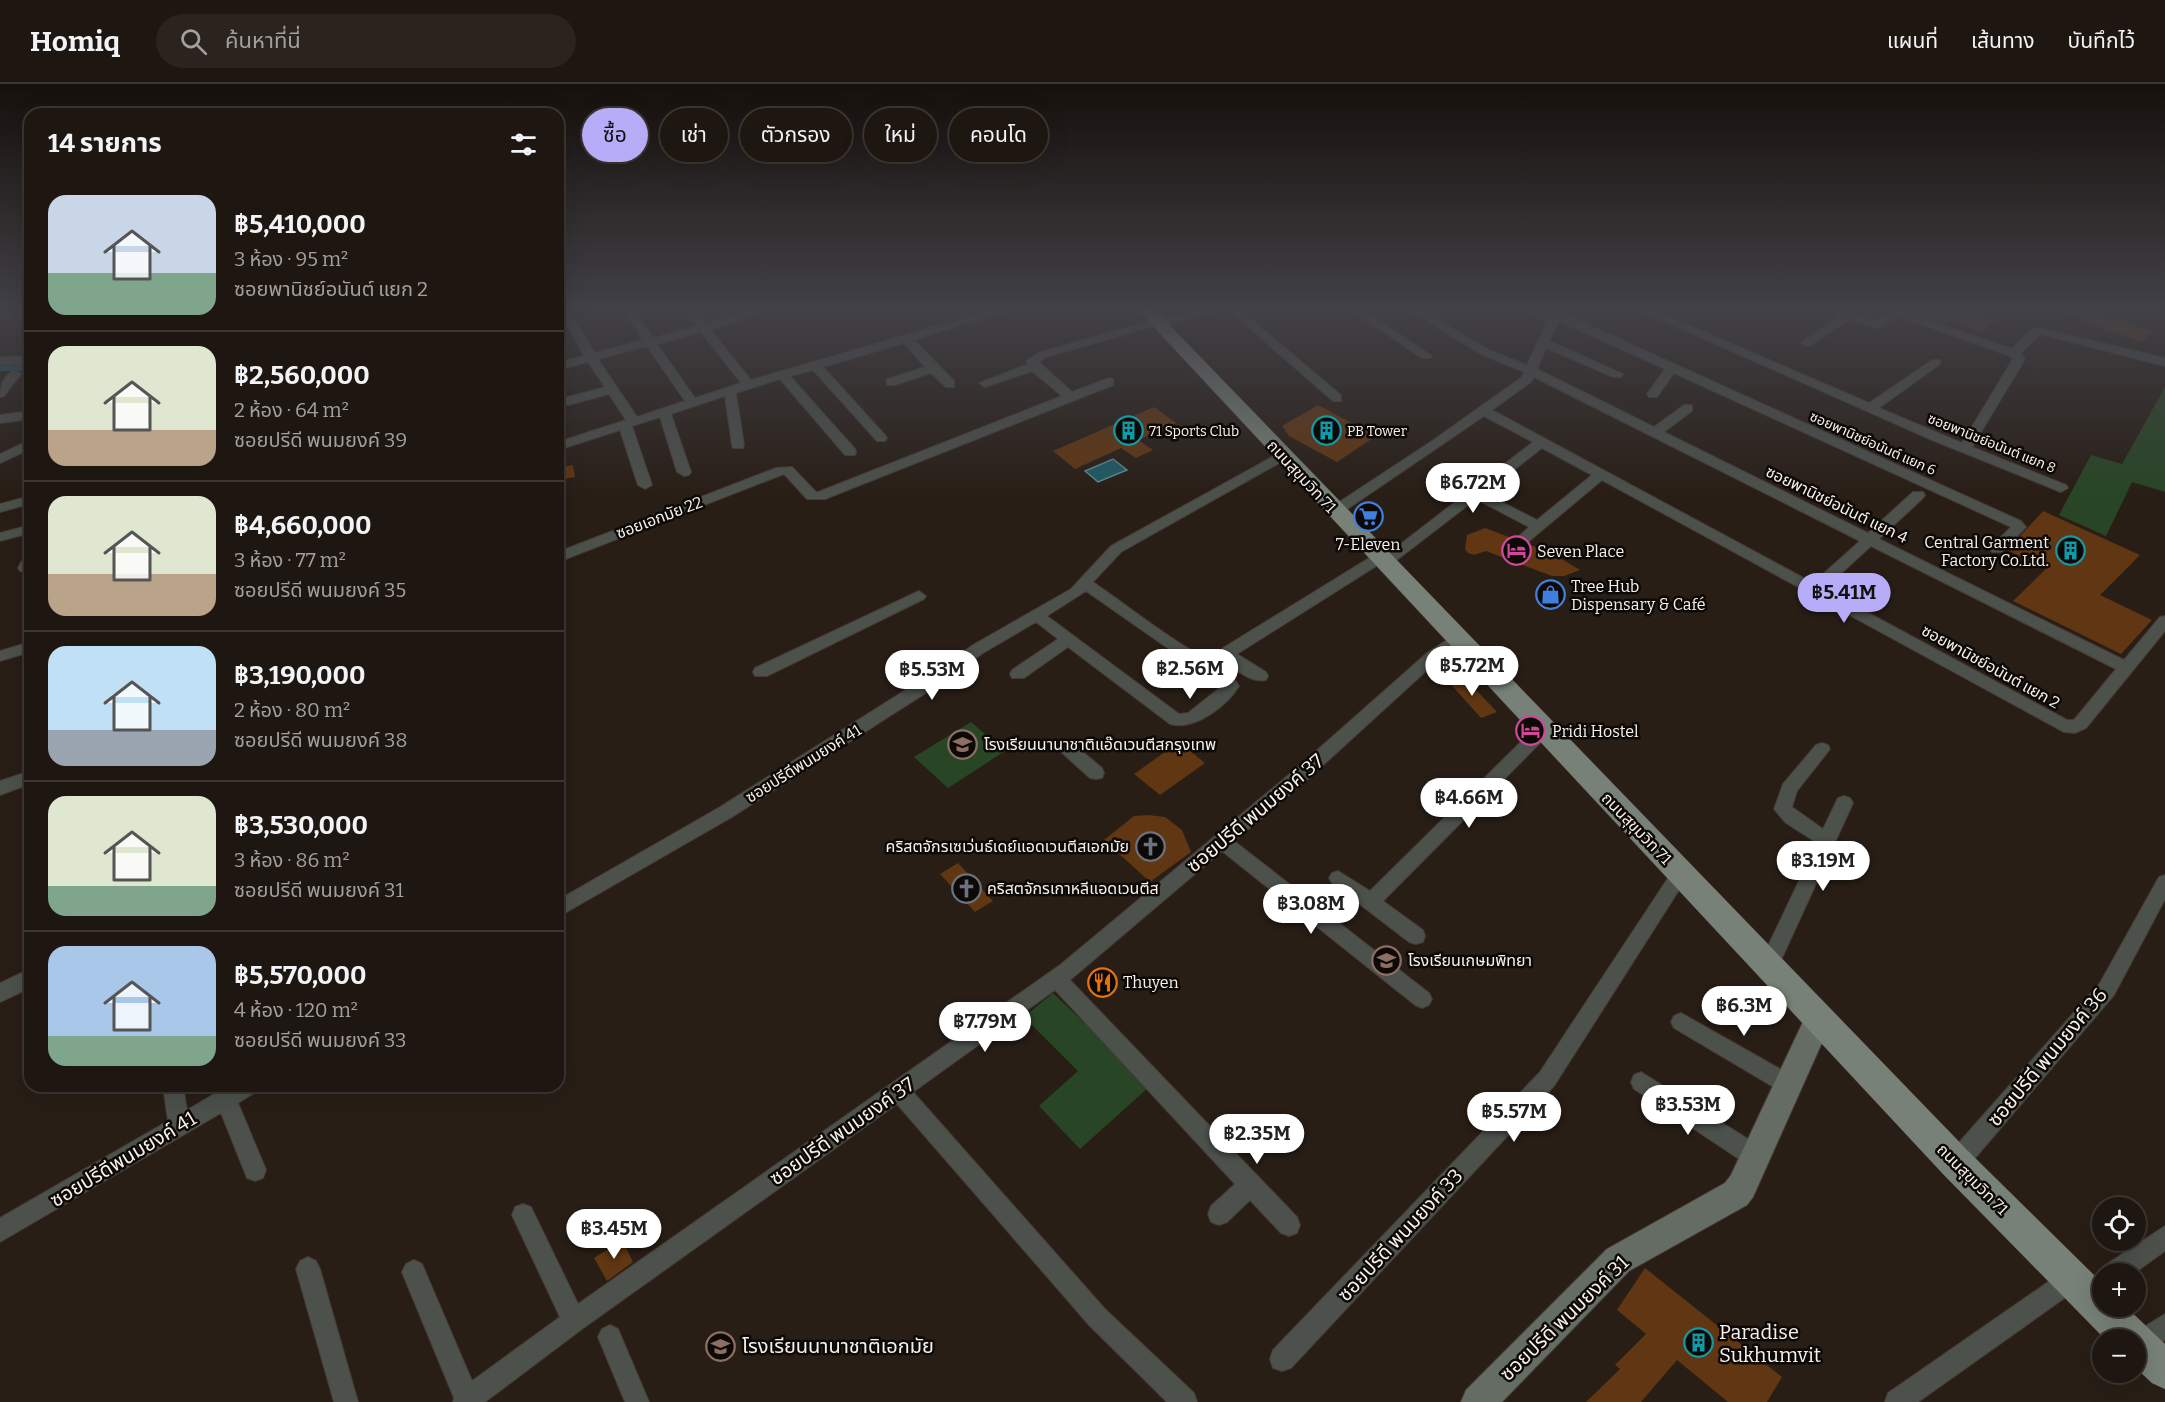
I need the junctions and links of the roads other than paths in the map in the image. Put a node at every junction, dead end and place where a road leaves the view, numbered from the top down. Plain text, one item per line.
1 (601, 373) edge
2 (672, 373) edge
3 (738, 373) edge
4 (790, 373) edge
5 (822, 373) edge
6 (919, 373) edge
7 (938, 373) edge
8 (1015, 373) edge
9 (1042, 373) edge
10 (1205, 373) edge
11 (1307, 373) edge
12 (1531, 373) edge
13 (1535, 373) edge
14 (1613, 373) edge
15 (1668, 373) edge
16 (1681, 373) edge
17 (1788, 373) edge
18 (1921, 373) edge
19 (2011, 373) edge
20 (15, 374) dead end
21 (1617, 374) dead end
22 (782, 375) junction
23 (891, 382) dead end
24 (1109, 382) dead end
25 (985, 383) dead end
26 (950, 384) dead end
27 (748, 385) junction
28 (612, 389) junction
29 (730, 391) junction
30 (0, 393) edge
31 (1653, 394) dead end
32 (1071, 397) junction
33 (1337, 398) dead end
34 (568, 401) dead end
35 (692, 403) junction
36 (1688, 408) dead end
37 (1870, 408) junction
38 (1484, 410) junction
39 (664, 412) junction
40 (24, 416) edge
41 (0, 418) edge
42 (630, 423) junction
43 (1655, 432) junction
44 (881, 438) dead end
45 (1543, 441) junction
46 (564, 444) edge
47 (738, 445) dead end
48 (24, 447) edge
49 (1965, 448) junction
50 (850, 452) dead end
51 (1283, 455) junction
52 (0, 459) edge
53 (684, 472) dead end
54 (1602, 473) junction
55 (645, 485) dead end
56 (2061, 488) dead end
57 (1474, 493) junction
58 (1918, 495) dead end
59 (24, 502) edge
60 (0, 508) edge
61 (1335, 511) junction
62 (1538, 526) junction
63 (24, 531) edge
64 (0, 537) edge
65 (1869, 538) junction
66 (1523, 539) dead end
67 (1997, 549) dead end
68 (564, 555) edge
69 (1382, 560) junction
70 (1085, 584) junction
71 (1815, 590) junction
72 (919, 596) dead end
73 (1036, 615) junction
74 (2165, 621) edge
75 (1456, 639) junction
76 (1068, 640) junction
77 (24, 648) edge
78 (0, 656) edge
79 (2127, 668) junction
80 (761, 672) dead end
81 (1018, 674) dead end
82 (1260, 676) dead end
83 (1544, 730) junction
84 (1066, 747) dead end
85 (1822, 749) dead end
86 (1096, 773) dead end
87 (24, 779) edge
88 (0, 788) edge
89 (1844, 803) dead end
90 (1222, 841) junction
91 (1827, 841) junction
92 (1680, 874) junction
93 (1338, 879) dead end
94 (2165, 882) edge
95 (1370, 903) junction
96 (564, 905) edge
97 (1416, 936) dead end
98 (1769, 965) junction
99 (1057, 979) junction
100 (24, 981) edge
101 (0, 993) edge
102 (1422, 999) dead end
103 (1819, 1018) junction
104 (1681, 1022) dead end
105 (1641, 1082) dead end
106 (1789, 1084) junction
107 (899, 1091) junction
108 (174, 1092) edge
109 (236, 1092) edge
110 (225, 1098) junction
111 (179, 1126) junction
112 (1756, 1156) junction
113 (1956, 1163) junction
114 (255, 1170) dead end
115 (1250, 1184) junction
116 (1219, 1214) dead end
117 (523, 1215) dead end
118 (1289, 1225) dead end
119 (0, 1232) edge
120 (2165, 1237) edge
121 (2128, 1263) edge
122 (308, 1269) dead end
123 (414, 1272) dead end
124 (2086, 1284) edge
125 (574, 1321) junction
126 (2134, 1329) edge
127 (610, 1337) dead end
128 (2146, 1342) edge
129 (1282, 1359) dead end
130 (2165, 1370) edge
131 (466, 1401) edge
132 (346, 1402) edge
133 (637, 1402) edge
134 (1185, 1402) edge
135 (1478, 1402) edge
136 (1897, 1402) edge

1 - 28 street
2 - 35 street
3 - 27 street
4 - 22 street
5 - 44 street
6 - 23 street
7 - 26 street
8 - 25 street
9 - 32 street
10 - 51 main road, ถนนสุขุมวิท 71
11 - 33 street
12 - 38 street
13 - 43 street, ซอยพานิชย์อนันต์ แยก 4
14 - 21 street
15 - 31 street
16 - 67 street, ซอยพานิชย์อนันต์ แยก 6
17 - 37 street, ซอยพานิชย์อนันต์ แยก 8
18 - 37 street
19 - 49 street
20 - 30 street
22 - 27 street
22 - 50 street
24 - 32 street
27 - 29 street
28 - 34 street
28 - 42 street
29 - 35 street
29 - 47 street
32 - 68 street, ซอยเอกมัย 22
35 - 39 street
36 - 43 street
37 - 49 street, ซอยพานิชย์อนันต์ แยก 8
38 - 45 street, ซอยพานิชย์อนันต์ แยก 2
38 - 61 street
39 - 42 street
39 - 53 street
40 - 41 street
42 - 46 street
42 - 55 street
43 - 65 street, ซอยพานิชย์อนันต์ แยก 4
45 - 54 street, ซอยพานิชย์อนันต์ แยก 2
45 - 57 street
48 - 52 street
49 - 56 street, ซอยพานิชย์อนันต์ แยก 8
51 - 61 main road, ถนนสุขุมวิท 71
51 - 70 street, ซอยปรีดีพนมยงค์ 41
54 - 62 street
54 - 71 street, ซอยพานิชย์อนันต์ แยก 2
57 - 62 street
57 - 69 street
58 - 65 street
59 - 60 street
61 - 69 main road, ถนนสุขุมวิท 71
62 - 66 street
63 - 64 street
65 - 71 street
65 - 79 street, ซอยพานิชย์อนันต์ แยก 4
69 - 75 main road, ถนนสุขุมวิท 71
69 - 82 street
70 - 73 street, ซอยปรีดีพนมยงค์ 41
70 - 76 street
71 - 79 street, ซอยพานิชย์อนันต์ แยก 2
72 - 80 street
73 - 76 street
73 - 96 street, ซอยปรีดีพนมยงค์ 41
74 - 79 street, ซอยพานิชย์อนันต์ แยก 2
75 - 83 main road, ถนนสุขุมวิท 71
75 - 90 street, ซอยปรีดี พนมยงค์ 37
76 - 81 street
77 - 78 street
83 - 92 main road, ถนนสุขุมวิท 71
83 - 95 street
84 - 86 street
85 - 91 street
87 - 88 street
89 - 91 street
90 - 99 street, ซอยปรีดี พนมยงค์ 37
90 - 102 street
91 - 98 street
92 - 98 main road, ถนนสุขุมวิท 71
92 - 129 street, ซอยปรีดี พนมยงค์ 33
93 - 95 street
94 - 113 street, ซอยปรีดี พนมยงค์ 36
95 - 97 street
98 - 103 main road, ถนนสุขุมวิท 71
99 - 107 street, ซอยปรีดี พนมยงค์ 37
99 - 115 street
100 - 101 street
103 - 106 street, ซอยปรีดี พนมยงค์ 31
103 - 113 main road, ถนนสุขุมวิท 71
104 - 106 street
105 - 112 street
106 - 112 street, ซอยปรีดี พนมยงค์ 31
107 - 125 street, ซอยปรีดี พนมยงค์ 37
107 - 134 street
108 - 111 street
109 - 110 street, ซอยปรีดีพนมยงค์ 41
110 - 111 street, ซอยปรีดีพนมยงค์ 41
110 - 114 street
111 - 119 street, ซอยปรีดีพนมยงค์ 41
112 - 135 street, ซอยปรีดี พนมยงค์ 31
113 - 124 main road, ถนนสุขุมวิท 71
115 - 116 street
115 - 118 street
117 - 125 street
120 - 121 street
122 - 132 street
123 - 131 street
124 - 126 main road, ถนนสุขุมวิท 71
124 - 136 street
125 - 131 street, ซอยปรีดี พนมยงค์ 37
127 - 133 street
128 - 130 main road, ถนนสุขุมวิท 71

